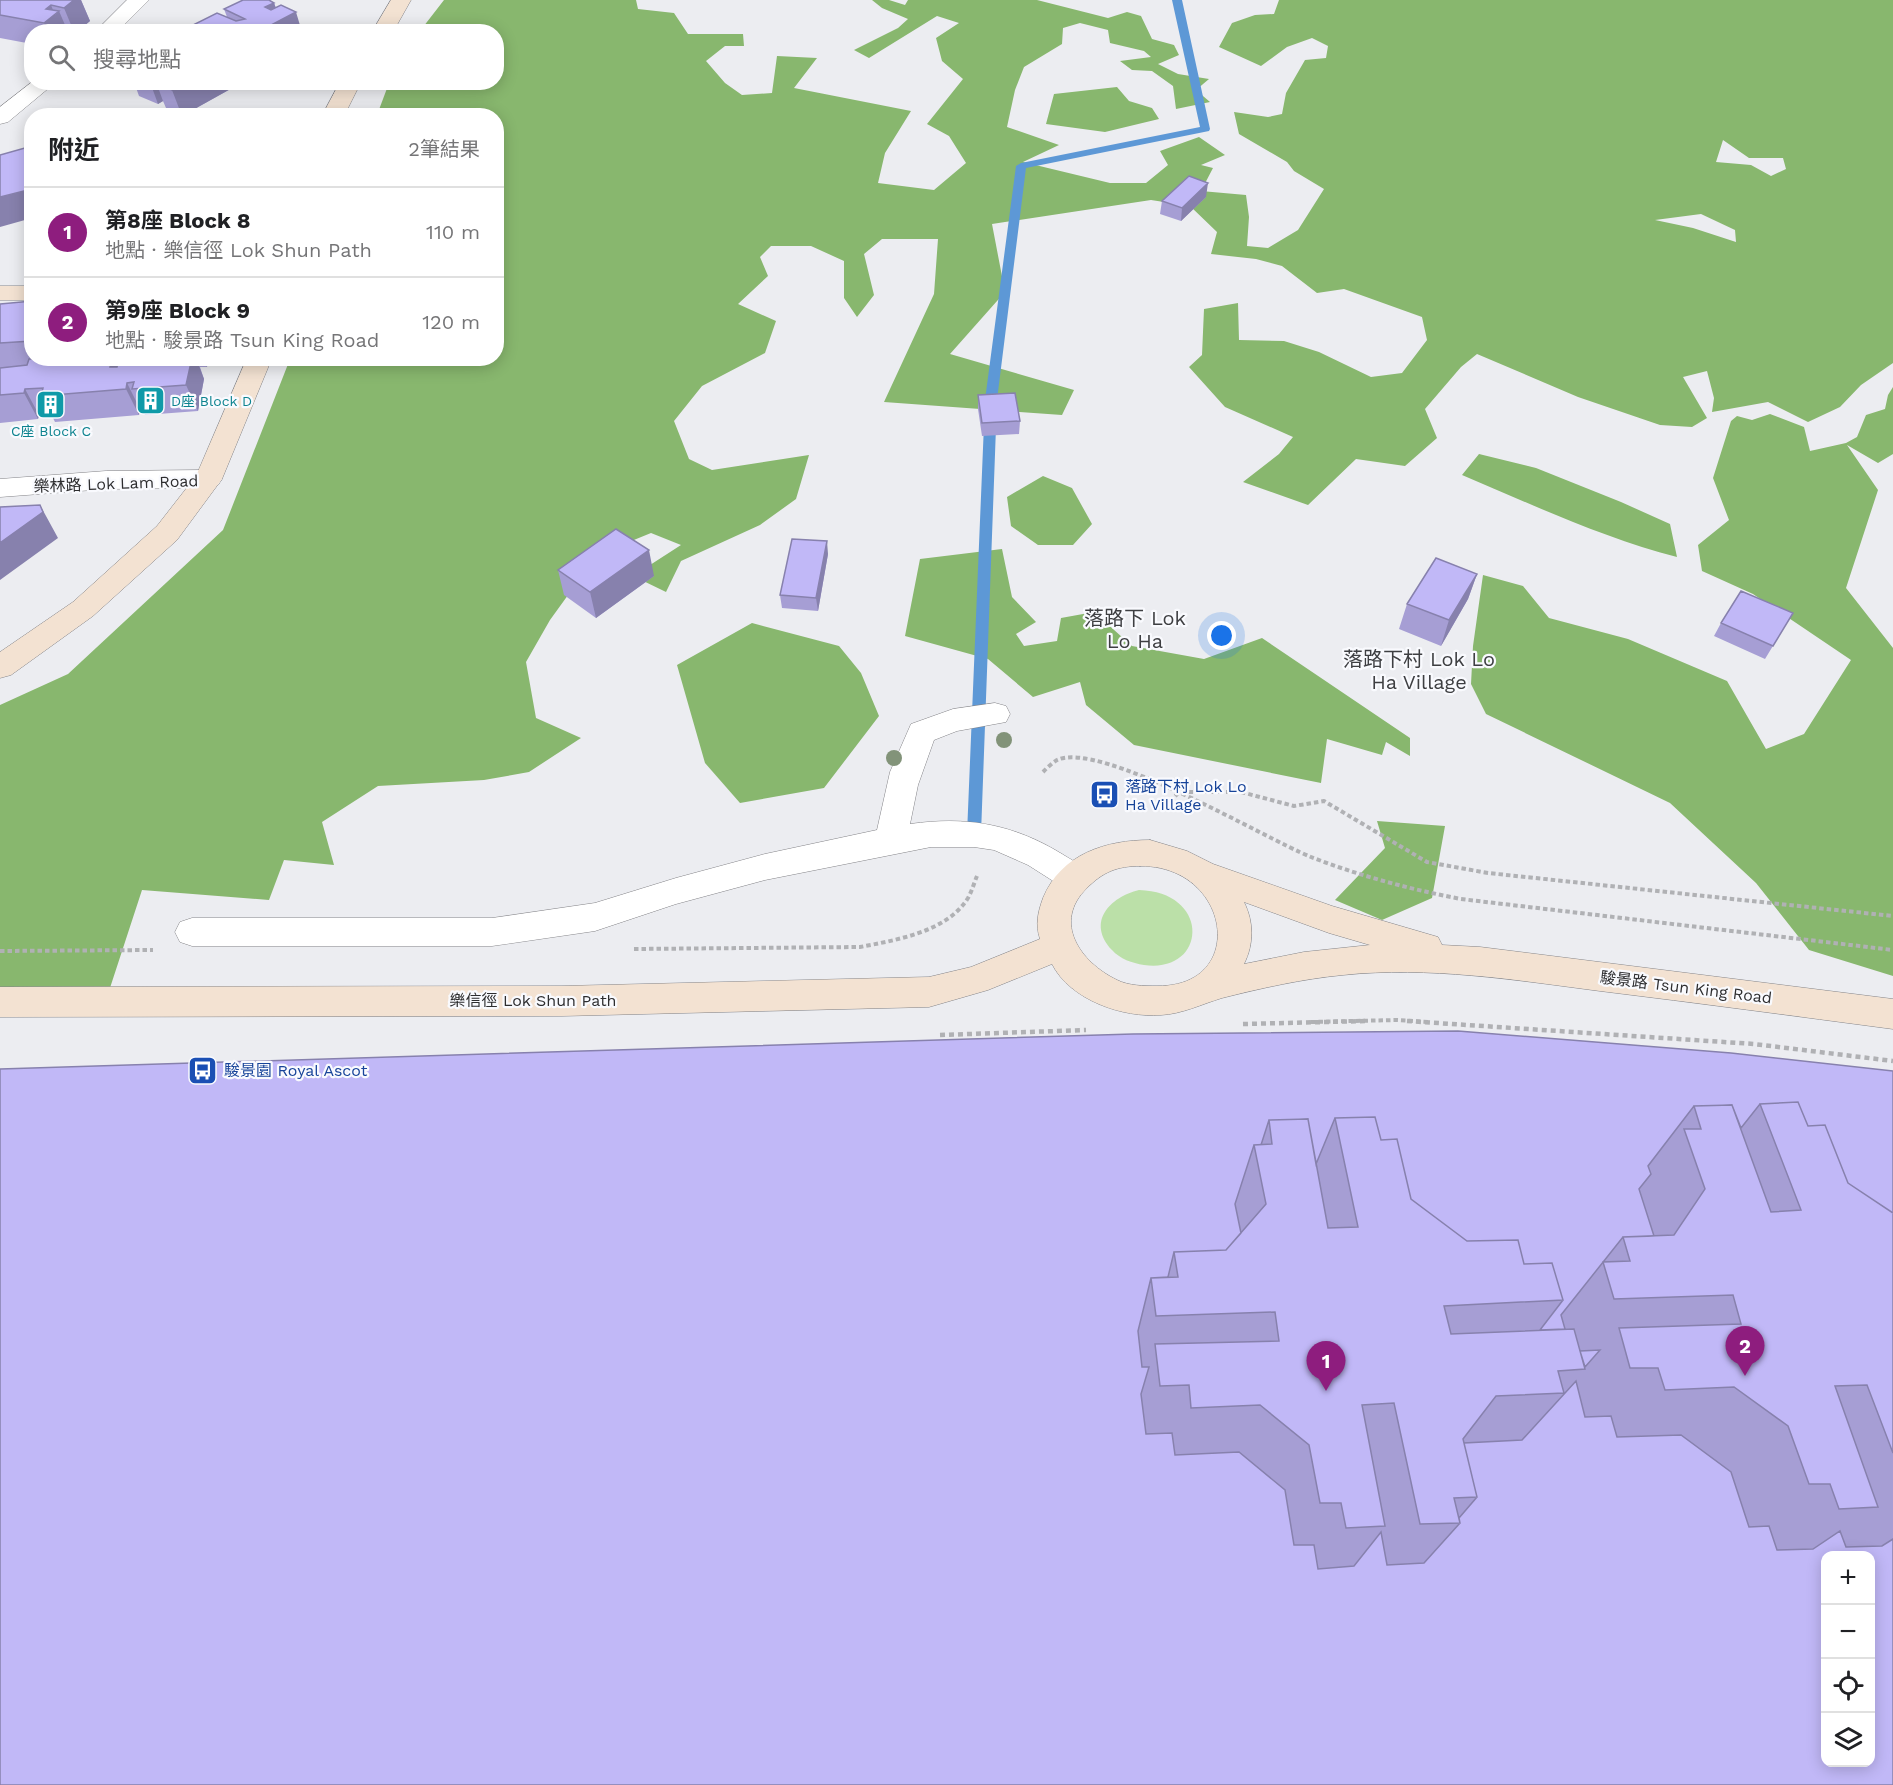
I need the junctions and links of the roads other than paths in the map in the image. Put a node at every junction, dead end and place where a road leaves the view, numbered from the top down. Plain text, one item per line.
1 (139, 0) edge
2 (401, 0) edge
3 (114, 24) edge
4 (387, 24) edge
5 (35, 90) edge
6 (347, 90) edge
7 (337, 108) edge
8 (0, 117) edge
9 (0, 293) edge
10 (24, 293) edge
11 (257, 366) edge
12 (208, 479) junction
13 (0, 488) edge
14 (0, 667) edge
15 (995, 714) dead end
16 (892, 840) junction
17 (1202, 873) junction
18 (1073, 877) junction
19 (192, 932) dead end
20 (1058, 946) junction
21 (1480, 961) junction
22 (1204, 989) junction
23 (0, 1002) edge
24 (1893, 1014) edge

1 - 3 street
2 - 4 street
5 - 8 street
6 - 7 street
9 - 10 street
11 - 12 street, 樂林路 Lok Lam Road
12 - 13 street, 樂林路 Lok Lam Road
12 - 14 street
15 - 16 street
16 - 18 street
16 - 19 street
17 - 18 street
17 - 21 street, 駿景路 Tsun King Road
17 - 22 street
18 - 20 street
20 - 22 street
20 - 23 street, 樂信徑 Lok Shun Path
21 - 22 street, 駿景路 Tsun King Road
21 - 24 street, 駿景路 Tsun King Road

